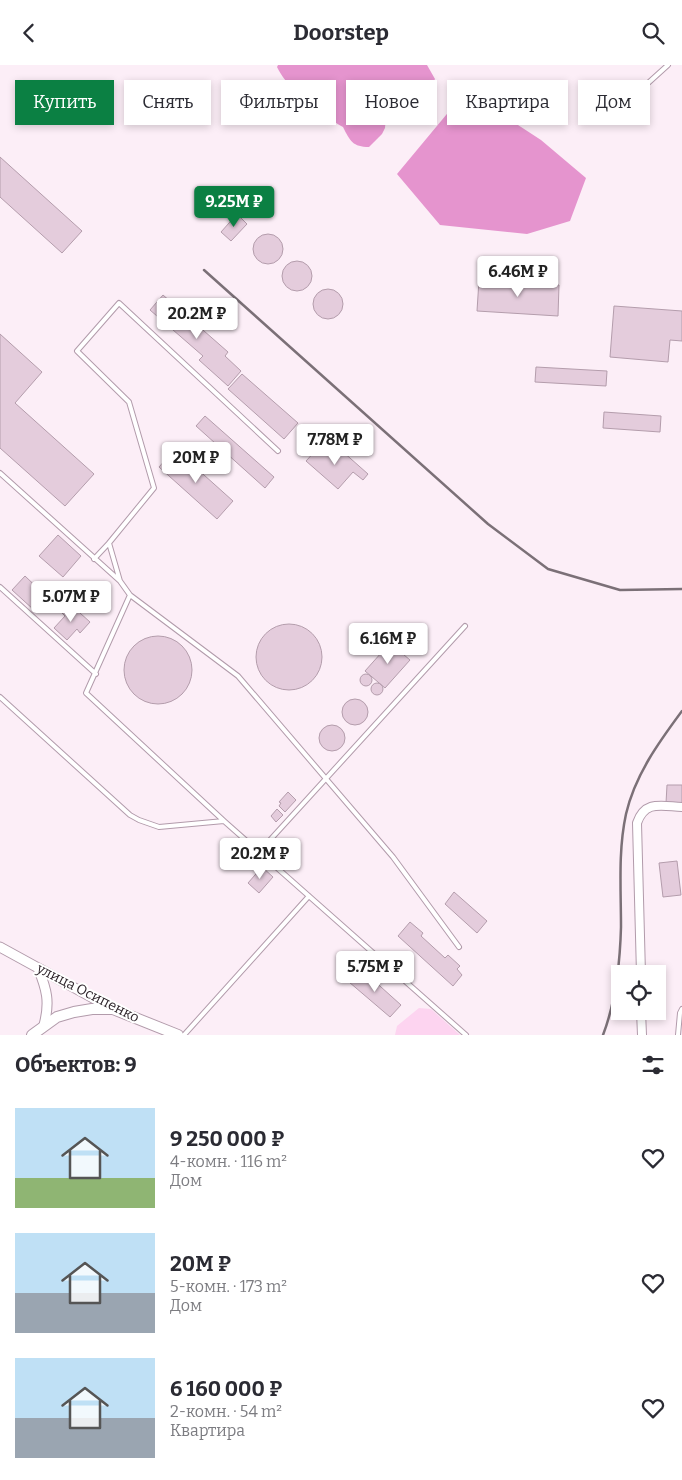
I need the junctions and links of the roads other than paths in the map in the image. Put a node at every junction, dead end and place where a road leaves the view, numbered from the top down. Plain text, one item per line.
1 (668, 65) edge
2 (650, 81) edge
3 (278, 451) dead end
4 (0, 473) edge
5 (109, 543) junction
6 (94, 559) junction
7 (120, 581) junction
8 (0, 587) edge
9 (130, 595) junction
10 (465, 626) dead end
11 (96, 674) junction
12 (0, 697) edge
13 (325, 779) junction
14 (682, 807) edge
15 (224, 821) junction
16 (270, 840) dead end
17 (309, 896) junction
18 (0, 947) edge
19 (459, 947) dead end
20 (640, 965) edge
21 (38, 968) junction
22 (113, 1009) junction
23 (682, 1009) edge
24 (641, 1020) edge
25 (44, 1025) junction
26 (32, 1035) edge
27 (178, 1035) edge
28 (184, 1035) edge
29 (466, 1035) edge
30 (642, 1035) edge
31 (678, 1035) edge

1 - 2 lane
3 - 5 lane
4 - 6 lane
5 - 6 lane
5 - 7 lane
6 - 7 lane
7 - 9 lane
8 - 11 lane
9 - 11 lane
9 - 13 lane
10 - 13 lane
11 - 15 lane
12 - 15 lane
13 - 16 lane
13 - 19 lane
14 - 20 street
15 - 17 lane
17 - 28 lane
17 - 29 lane
18 - 21 street, улица Осипенко
21 - 22 street, улица Осипенко
21 - 25 street
22 - 25 main road
22 - 27 main road, улица Осипенко
23 - 31 lane
24 - 30 street
25 - 26 main road

